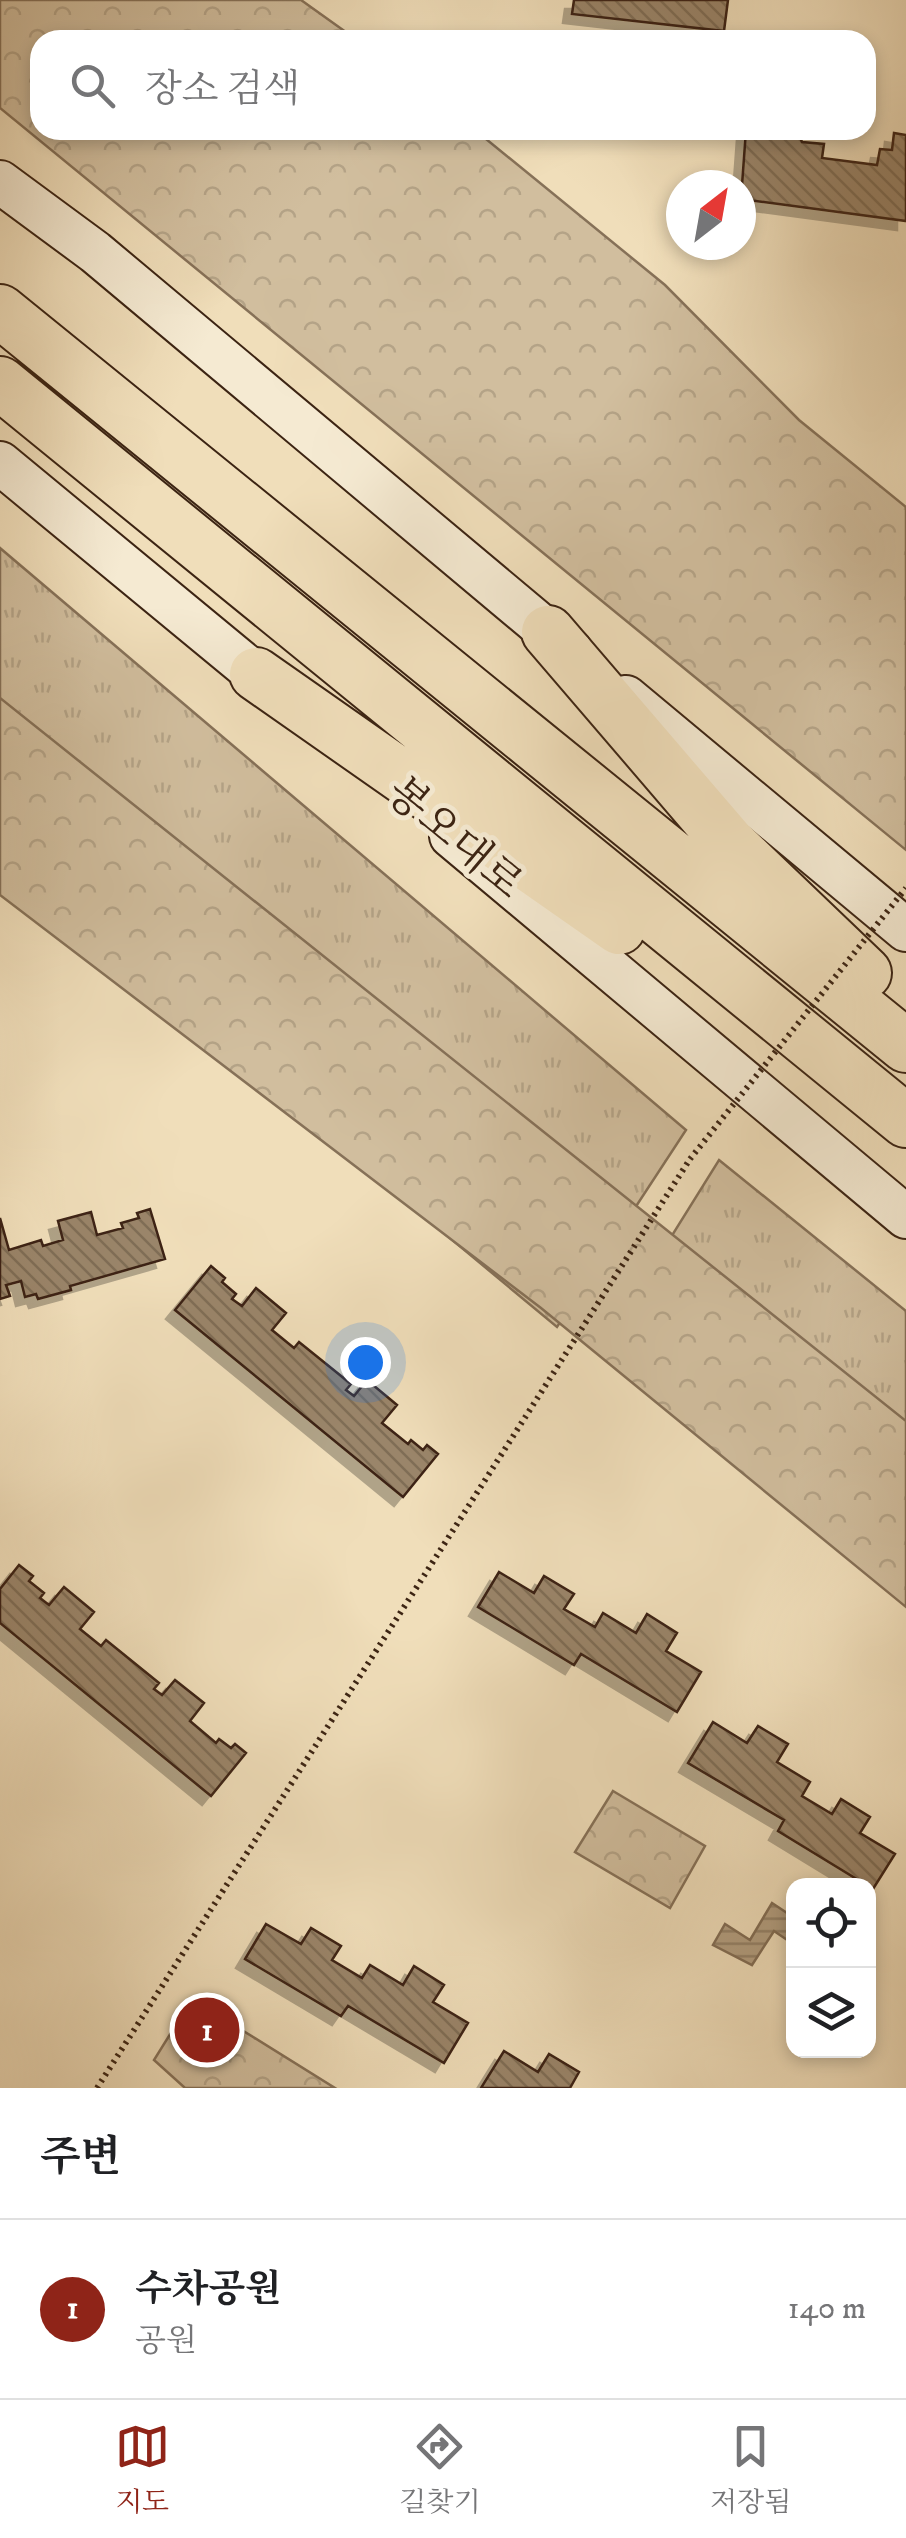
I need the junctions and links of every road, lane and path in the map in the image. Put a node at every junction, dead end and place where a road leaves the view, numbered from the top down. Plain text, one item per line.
1 (0, 182) edge
2 (0, 312) edge
3 (0, 383) edge
4 (0, 463) edge
5 (548, 632) junction
6 (256, 674) junction
7 (906, 888) edge
8 (906, 930) edge
9 (906, 1012) edge
10 (906, 1046) edge
11 (906, 1121) edge
12 (906, 1137) edge
13 (906, 1217) edge
14 (96, 2088) edge

1 - 5 main road
2 - 10 highway
3 - 11 highway, 봉오대로
4 - 6 main road, 봉오대로
5 - 8 main road
5 - 9 highway
6 - 12 highway
6 - 13 main road, 봉오대로
7 - 14 path, bridge

